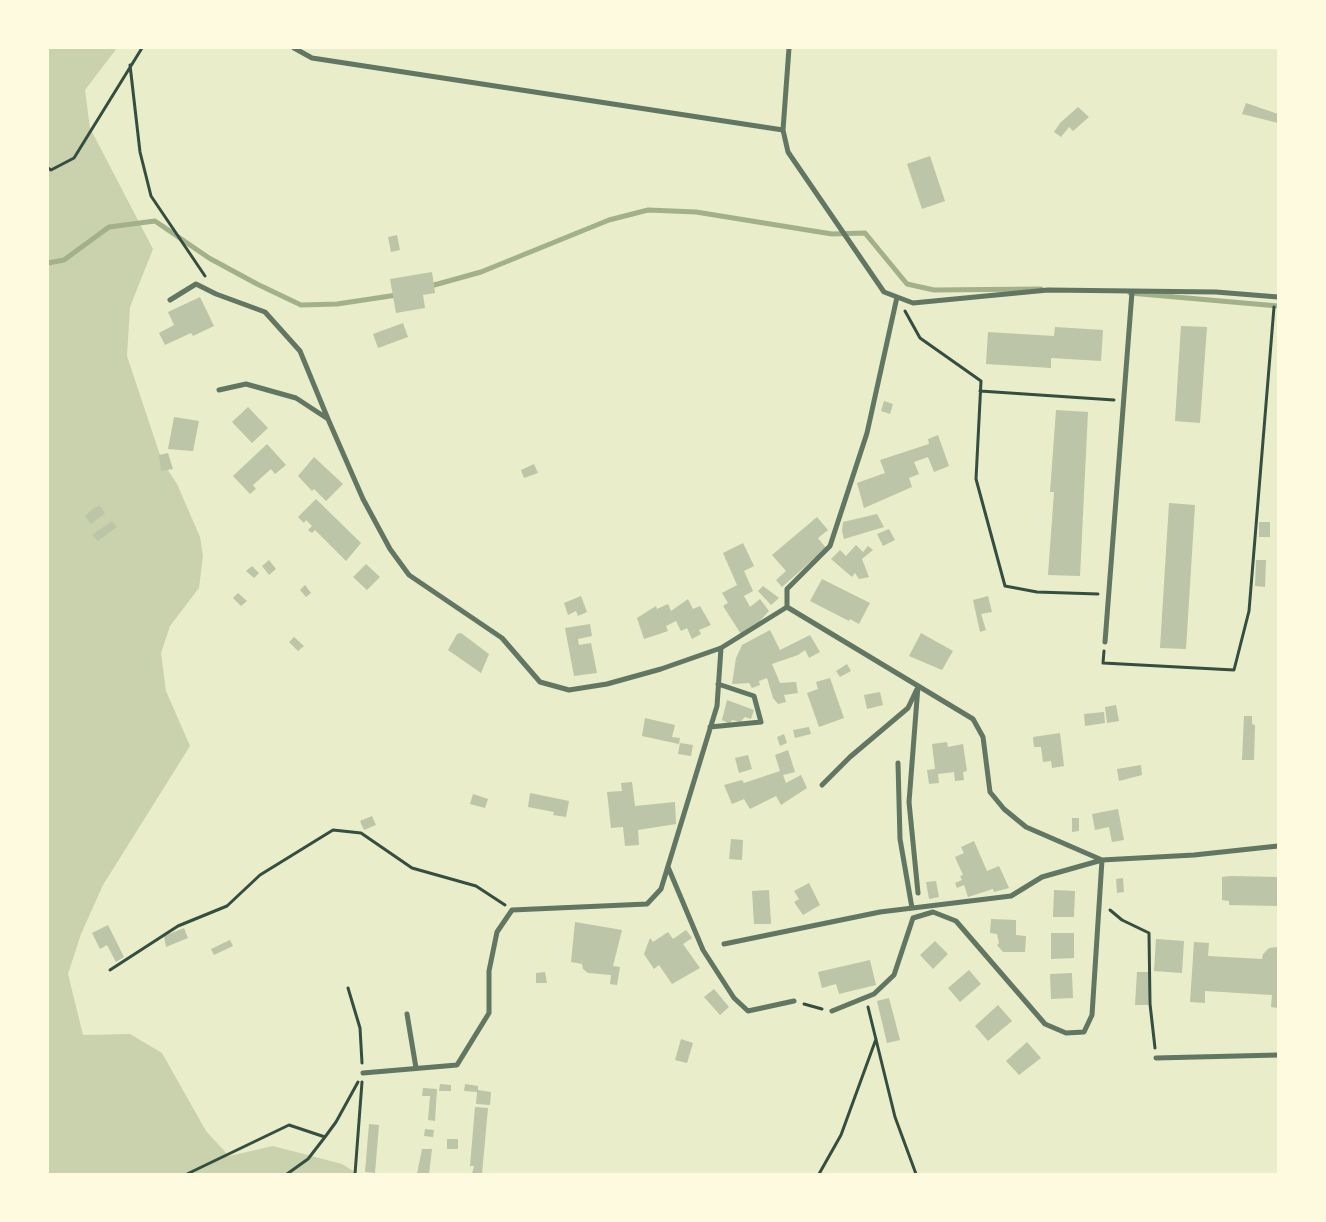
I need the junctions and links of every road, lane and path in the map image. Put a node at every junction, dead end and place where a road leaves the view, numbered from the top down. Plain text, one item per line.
1 (142, 48) edge
2 (294, 48) edge
3 (789, 48) edge
4 (130, 66) junction
5 (782, 130) junction
6 (48, 168) edge
7 (1132, 292) junction
8 (216, 294) junction
9 (1276, 296) edge
10 (897, 297) junction
11 (170, 300) dead end
12 (219, 390) dead end
13 (980, 391) junction
14 (1124, 401) junction
15 (328, 419) junction
16 (1109, 595) junction
17 (787, 608) junction
18 (1105, 642) joint
19 (721, 648) junction
20 (718, 684) junction
21 (918, 686) junction
22 (710, 727) junction
23 (898, 763) dead end
24 (822, 785) dead end
25 (1278, 846) edge
26 (1102, 860) junction
27 (668, 867) junction
28 (918, 893) dead end
29 (1099, 902) junction
30 (912, 908) junction
31 (512, 910) junction
32 (724, 944) dead end
33 (110, 970) dead end
34 (348, 988) dead end
35 (866, 998) junction
36 (794, 1001) joint
37 (832, 1011) joint
38 (407, 1014) dead end
39 (876, 1039) junction
40 (1278, 1055) edge
41 (1156, 1058) joint
42 (416, 1068) junction
43 (363, 1073) junction
44 (325, 1137) junction
45 (188, 1174) edge
46 (287, 1174) edge
47 (355, 1174) edge
48 (819, 1174) edge
49 (916, 1174) edge

1 - 4 path
2 - 5 street
3 - 5 street
4 - 6 path
4 - 8 path
5 - 10 street
7 - 9 street
7 - 10 street
7 - 14 street
8 - 11 street
8 - 15 street
9 - 18 path
10 - 13 path
10 - 17 street
12 - 15 street
13 - 14 path
13 - 16 path
14 - 16 street
15 - 19 street
16 - 18 street
17 - 19 street
17 - 21 street
19 - 20 street
20 - 22 street
20 - 22 street
21 - 24 street
21 - 26 street
21 - 28 street
22 - 27 street
23 - 30 street
25 - 26 street
26 - 29 street
26 - 30 street
27 - 31 street
27 - 36 street
29 - 35 street
29 - 41 path
30 - 32 street
31 - 33 path
31 - 42 street
34 - 43 path
35 - 37 street
35 - 39 path
36 - 37 path
38 - 42 street
39 - 48 path
39 - 49 path
40 - 41 street
42 - 43 street
43 - 44 path
43 - 47 path
44 - 45 path
44 - 46 path

